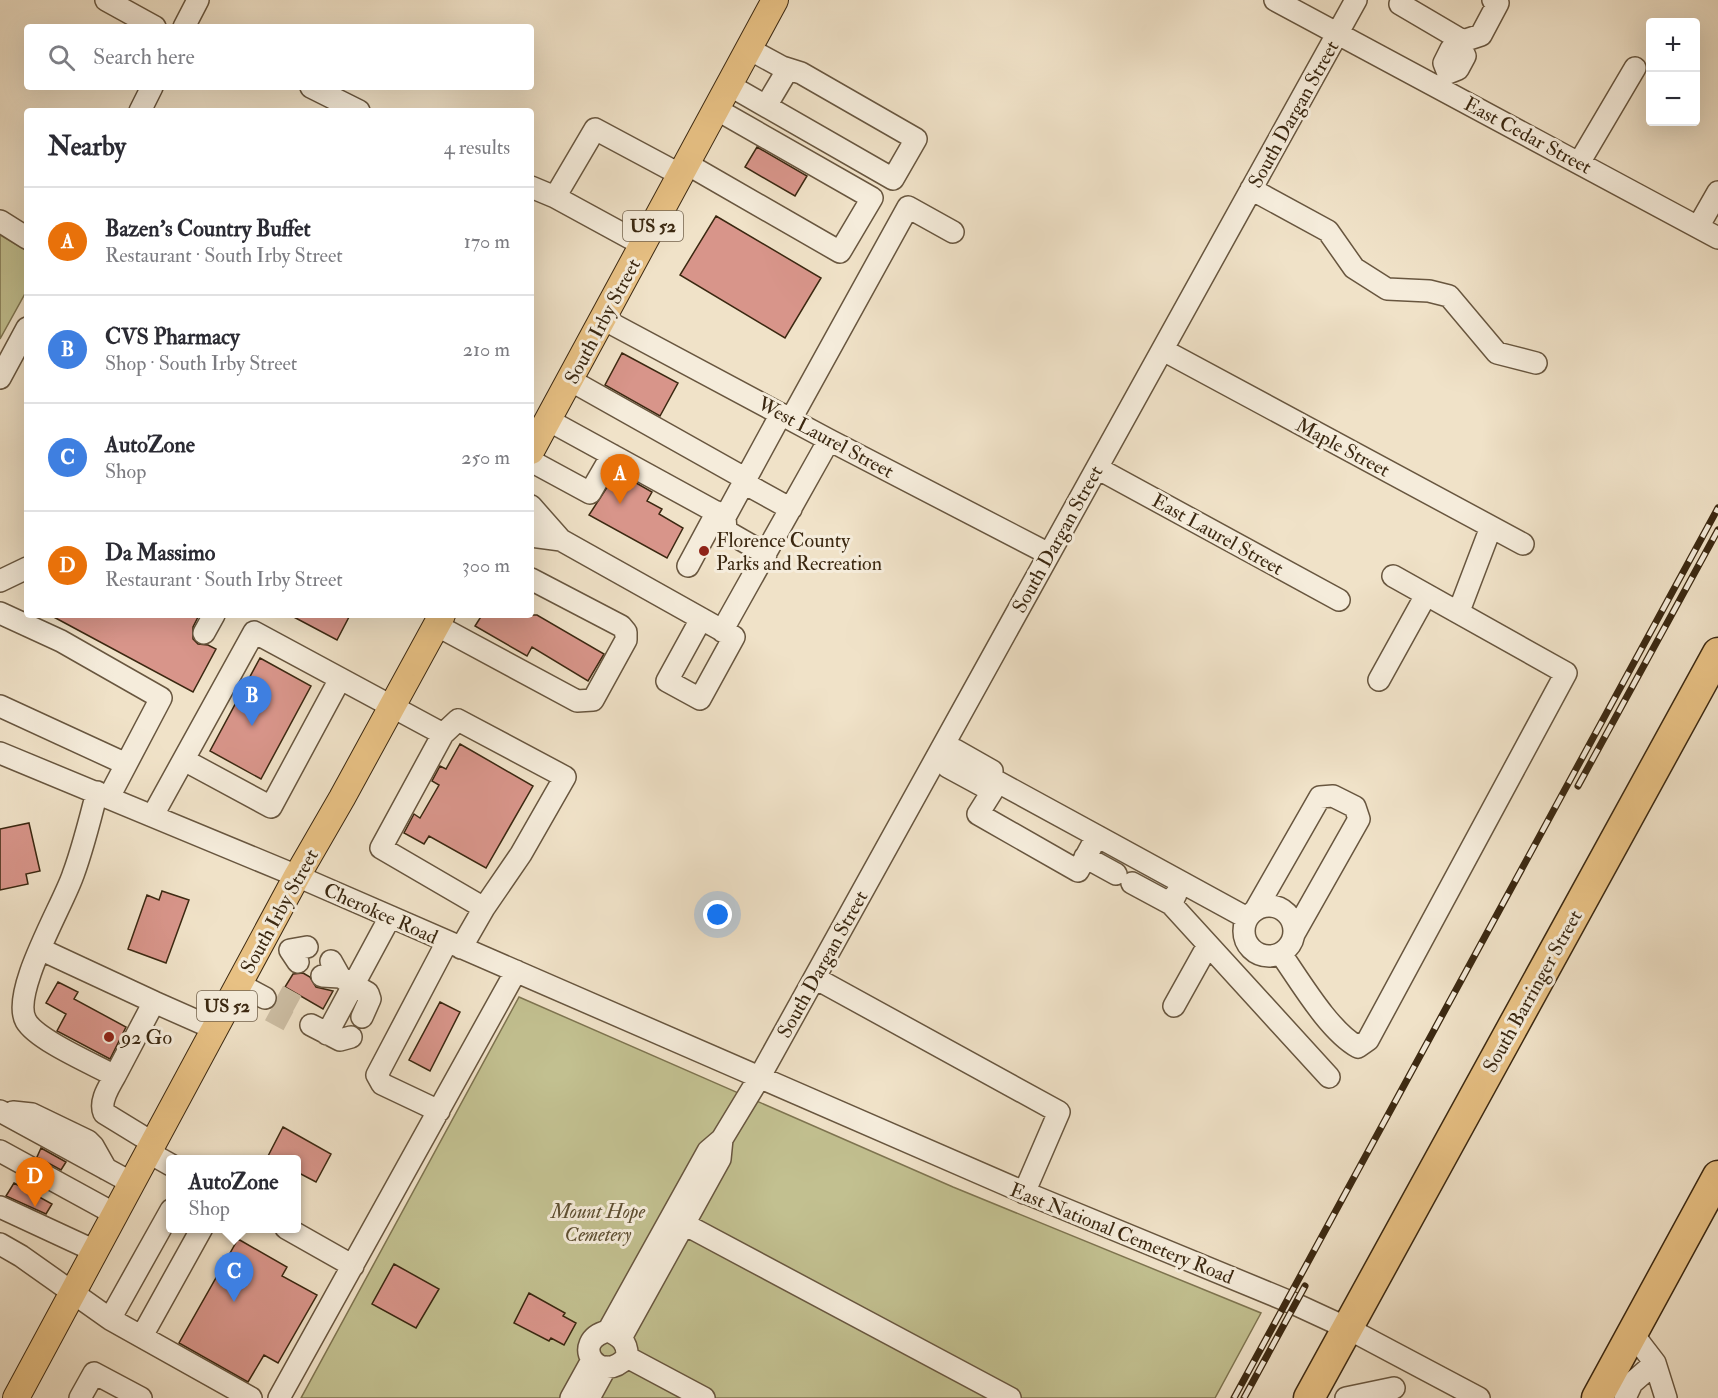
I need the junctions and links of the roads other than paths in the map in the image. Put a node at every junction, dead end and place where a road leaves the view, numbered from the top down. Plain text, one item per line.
1 (106, 0) edge
2 (198, 0) edge
3 (775, 0) edge
4 (1275, 0) edge
5 (1356, 0) edge
6 (1402, 0) edge
7 (1493, 0) edge
8 (150, 24) edge
9 (189, 24) edge
10 (1337, 34) junction
11 (1462, 44) junction
12 (749, 49) junction
13 (1635, 68) dead end
14 (788, 69) junction
15 (1444, 81) junction
16 (729, 85) junction
17 (150, 90) edge
18 (317, 90) edge
19 (766, 106) junction
20 (142, 108) edge
21 (353, 108) edge
22 (716, 109) junction
23 (1579, 163) junction
24 (684, 170) junction
25 (534, 188) edge
26 (1251, 189) junction
27 (1718, 192) edge
28 (555, 198) junction
29 (0, 221) edge
30 (1698, 227) junction
31 (953, 232) dead end
32 (24, 236) edge
33 (1718, 238) edge
34 (643, 245) junction
35 (603, 319) junction
36 (24, 334) edge
37 (1162, 350) junction
38 (1536, 363) dead end
39 (0, 378) edge
40 (570, 380) junction
41 (786, 417) junction
42 (548, 420) junction
43 (829, 440) junction
44 (534, 446) edge
45 (612, 455) junction
46 (534, 463) edge
47 (1097, 468) junction
48 (745, 481) junction
49 (534, 509) edge
50 (791, 509) junction
51 (721, 515) junction
52 (1491, 527) junction
53 (534, 536) edge
54 (561, 540) junction
55 (1523, 544) dead end
56 (766, 554) junction
57 (1049, 554) junction
58 (688, 566) dead end
59 (24, 569) edge
60 (1393, 576) dead end
61 (0, 581) edge
62 (534, 581) edge
63 (1426, 595) junction
64 (1340, 600) dead end
65 (1459, 611) junction
66 (0, 613) edge
67 (701, 619) junction
68 (439, 620) edge
69 (722, 631) junction
70 (1718, 653) edge
71 (340, 679) junction
72 (1379, 680) dead end
73 (0, 706) edge
74 (391, 708) junction
75 (443, 734) junction
76 (0, 753) edge
77 (943, 754) junction
78 (184, 760) junction
79 (126, 764) junction
80 (994, 781) junction
81 (103, 794) junction
82 (153, 815) junction
83 (1097, 836) junction
84 (1085, 857) junction
85 (297, 876) junction
86 (1182, 882) junction
87 (1171, 904) junction
88 (484, 908) junction
89 (1251, 914) junction
90 (390, 917) junction
91 (1294, 934) junction
92 (264, 938) junction
93 (454, 945) junction
94 (1208, 945) junction
95 (40, 949) junction
96 (298, 953) dead end
97 (1281, 954) junction
98 (516, 971) junction
99 (336, 975) junction
100 (815, 978) junction
101 (239, 984) junction
102 (271, 1001) tunnel mouth
103 (154, 1002) junction
104 (1174, 1006) dead end
105 (362, 1017) dead end
106 (215, 1029) junction
107 (351, 1037) dead end
108 (114, 1076) junction
109 (1329, 1077) dead end
110 (759, 1078) junction
111 (439, 1111) junction
112 (2, 1112) edge
113 (722, 1139) junction
114 (151, 1148) junction
115 (0, 1151) edge
116 (79, 1155) junction
117 (166, 1161) edge
118 (106, 1169) junction
119 (1718, 1176) edge
120 (132, 1183) junction
121 (63, 1186) junction
122 (1024, 1193) junction
123 (0, 1207) edge
124 (115, 1214) junction
125 (166, 1219) edge
126 (684, 1224) junction
127 (199, 1233) edge
128 (295, 1233) edge
129 (0, 1244) edge
130 (95, 1251) junction
131 (353, 1266) junction
132 (74, 1294) junction
133 (111, 1319) junction
134 (1347, 1328) junction
135 (1632, 1333) junction
136 (142, 1336) junction
137 (611, 1353) junction
138 (1401, 1357) junction
139 (1655, 1363) junction
140 (1385, 1394) edge
141 (1314, 1396) edge
142 (16, 1398) edge
143 (80, 1398) edge
144 (141, 1398) edge
145 (251, 1398) edge
146 (279, 1398) edge
147 (571, 1398) edge
148 (589, 1398) edge
149 (675, 1398) edge
150 (704, 1398) edge
151 (1010, 1398) edge
152 (1346, 1398) edge
153 (1479, 1398) edge
154 (1597, 1398) edge
155 (1625, 1398) edge
156 (1666, 1398) edge

1 - 8 street
2 - 9 street
3 - 12 main road, South Irby Street / US 52
4 - 10 street, East Cedar Street
5 - 10 street, South Dargan Street
6 - 11 street
7 - 11 street
10 - 15 street, East Cedar Street
10 - 26 street, South Dargan Street
11 - 15 street
12 - 14 street
12 - 16 main road, South Irby Street / US 52
13 - 23 street
14 - 19 street
14 - 19 street
15 - 23 street, East Cedar Street
16 - 19 street
16 - 22 main road, South Irby Street / US 52
17 - 20 street
18 - 21 street
22 - 24 main road, South Irby Street / US 52
22 - 24 street
23 - 30 street, East Cedar Street
24 - 28 street
24 - 34 main road, South Irby Street / US 52
25 - 28 street
26 - 37 street, South Dargan Street
26 - 38 street
27 - 30 street
28 - 34 street
29 - 32 street
30 - 33 street, East Cedar Street
31 - 41 street
34 - 35 main road, South Irby Street / US 52
35 - 40 main road, South Irby Street / US 52
35 - 41 street, West Laurel Street
36 - 39 street
37 - 47 street, South Dargan Street
37 - 52 street, Maple Street
40 - 42 main road, South Irby Street / US 52
40 - 48 street
41 - 43 street, West Laurel Street
41 - 48 street
42 - 44 main road, South Irby Street / US 52
42 - 45 street
43 - 50 street
43 - 57 street, West Laurel Street
45 - 46 street
45 - 51 street
47 - 57 street, South Dargan Street
47 - 64 street, East Laurel Street
48 - 50 street
48 - 51 street
49 - 54 street
50 - 56 street
51 - 56 street
51 - 58 street
52 - 55 street, Maple Street
52 - 65 street
53 - 54 street
54 - 67 street
56 - 69 street
57 - 77 street, South Dargan Street
59 - 61 street
60 - 63 street
62 - 68 street
63 - 65 street
63 - 72 street
65 - 97 street
66 - 79 street
67 - 69 street
67 - 69 street
68 - 74 main road, South Irby Street / US 52
70 - 134 highway, South Barringer Street
71 - 74 street
71 - 78 street
71 - 78 street
73 - 79 street
74 - 75 street
74 - 85 main road, South Irby Street / US 52
75 - 88 street
75 - 88 street
76 - 81 street, Cherokee Road
77 - 80 street
77 - 100 street, South Dargan Street
78 - 82 street
79 - 81 street
80 - 83 street
80 - 84 street
81 - 82 street, Cherokee Road
81 - 95 street
82 - 85 street, Cherokee Road
83 - 84 street
83 - 86 street
84 - 87 street
85 - 90 street, Cherokee Road
85 - 92 main road, South Irby Street / US 52
86 - 87 street
86 - 89 street
87 - 94 street
88 - 93 street
89 - 91 street
89 - 91 street
89 - 97 street
90 - 93 street, Cherokee Road
90 - 99 street
91 - 97 street
92 - 96 street
92 - 101 main road, South Irby Street / US 52
93 - 98 street, Cherokee Road
93 - 111 street
94 - 104 street
94 - 109 street
95 - 103 street
95 - 108 street
98 - 110 street, Cherokee Road
98 - 111 street
99 - 105 street
99 - 107 street
100 - 110 street, South Dargan Street
100 - 122 street
101 - 102 street
101 - 106 main road, South Irby Street / US 52
103 - 106 street
103 - 108 street
106 - 114 main road, South Irby Street / US 52
108 - 114 street
110 - 113 street, South Dargan Street
110 - 122 street, East National Cemetery Road
111 - 131 street
112 - 116 street
112 - 118 street
113 - 126 street
113 - 137 street
114 - 117 street
114 - 120 main road, South Irby Street / US 52
115 - 121 street
116 - 118 street
116 - 121 street
118 - 120 street
119 - 135 highway
120 - 124 main road, South Irby Street / US 52
121 - 124 street
122 - 134 street, East National Cemetery Road
123 - 130 street
124 - 130 main road, South Irby Street / US 52
125 - 133 street
126 - 137 street
126 - 151 street
127 - 136 street
128 - 131 street
129 - 132 street
130 - 132 main road, South Irby Street / US 52
131 - 146 street
132 - 133 street
132 - 142 main road, South Irby Street / US 52
133 - 136 street
134 - 138 street, East National Cemetery Road
134 - 141 highway, South Barringer Street
135 - 139 street
135 - 154 highway
136 - 145 street
137 - 147 street
137 - 148 street
137 - 149 street
137 - 150 street
138 - 140 street
138 - 153 street, East National Cemetery Road
139 - 155 street
139 - 156 street
140 - 152 street
143 - 144 street

